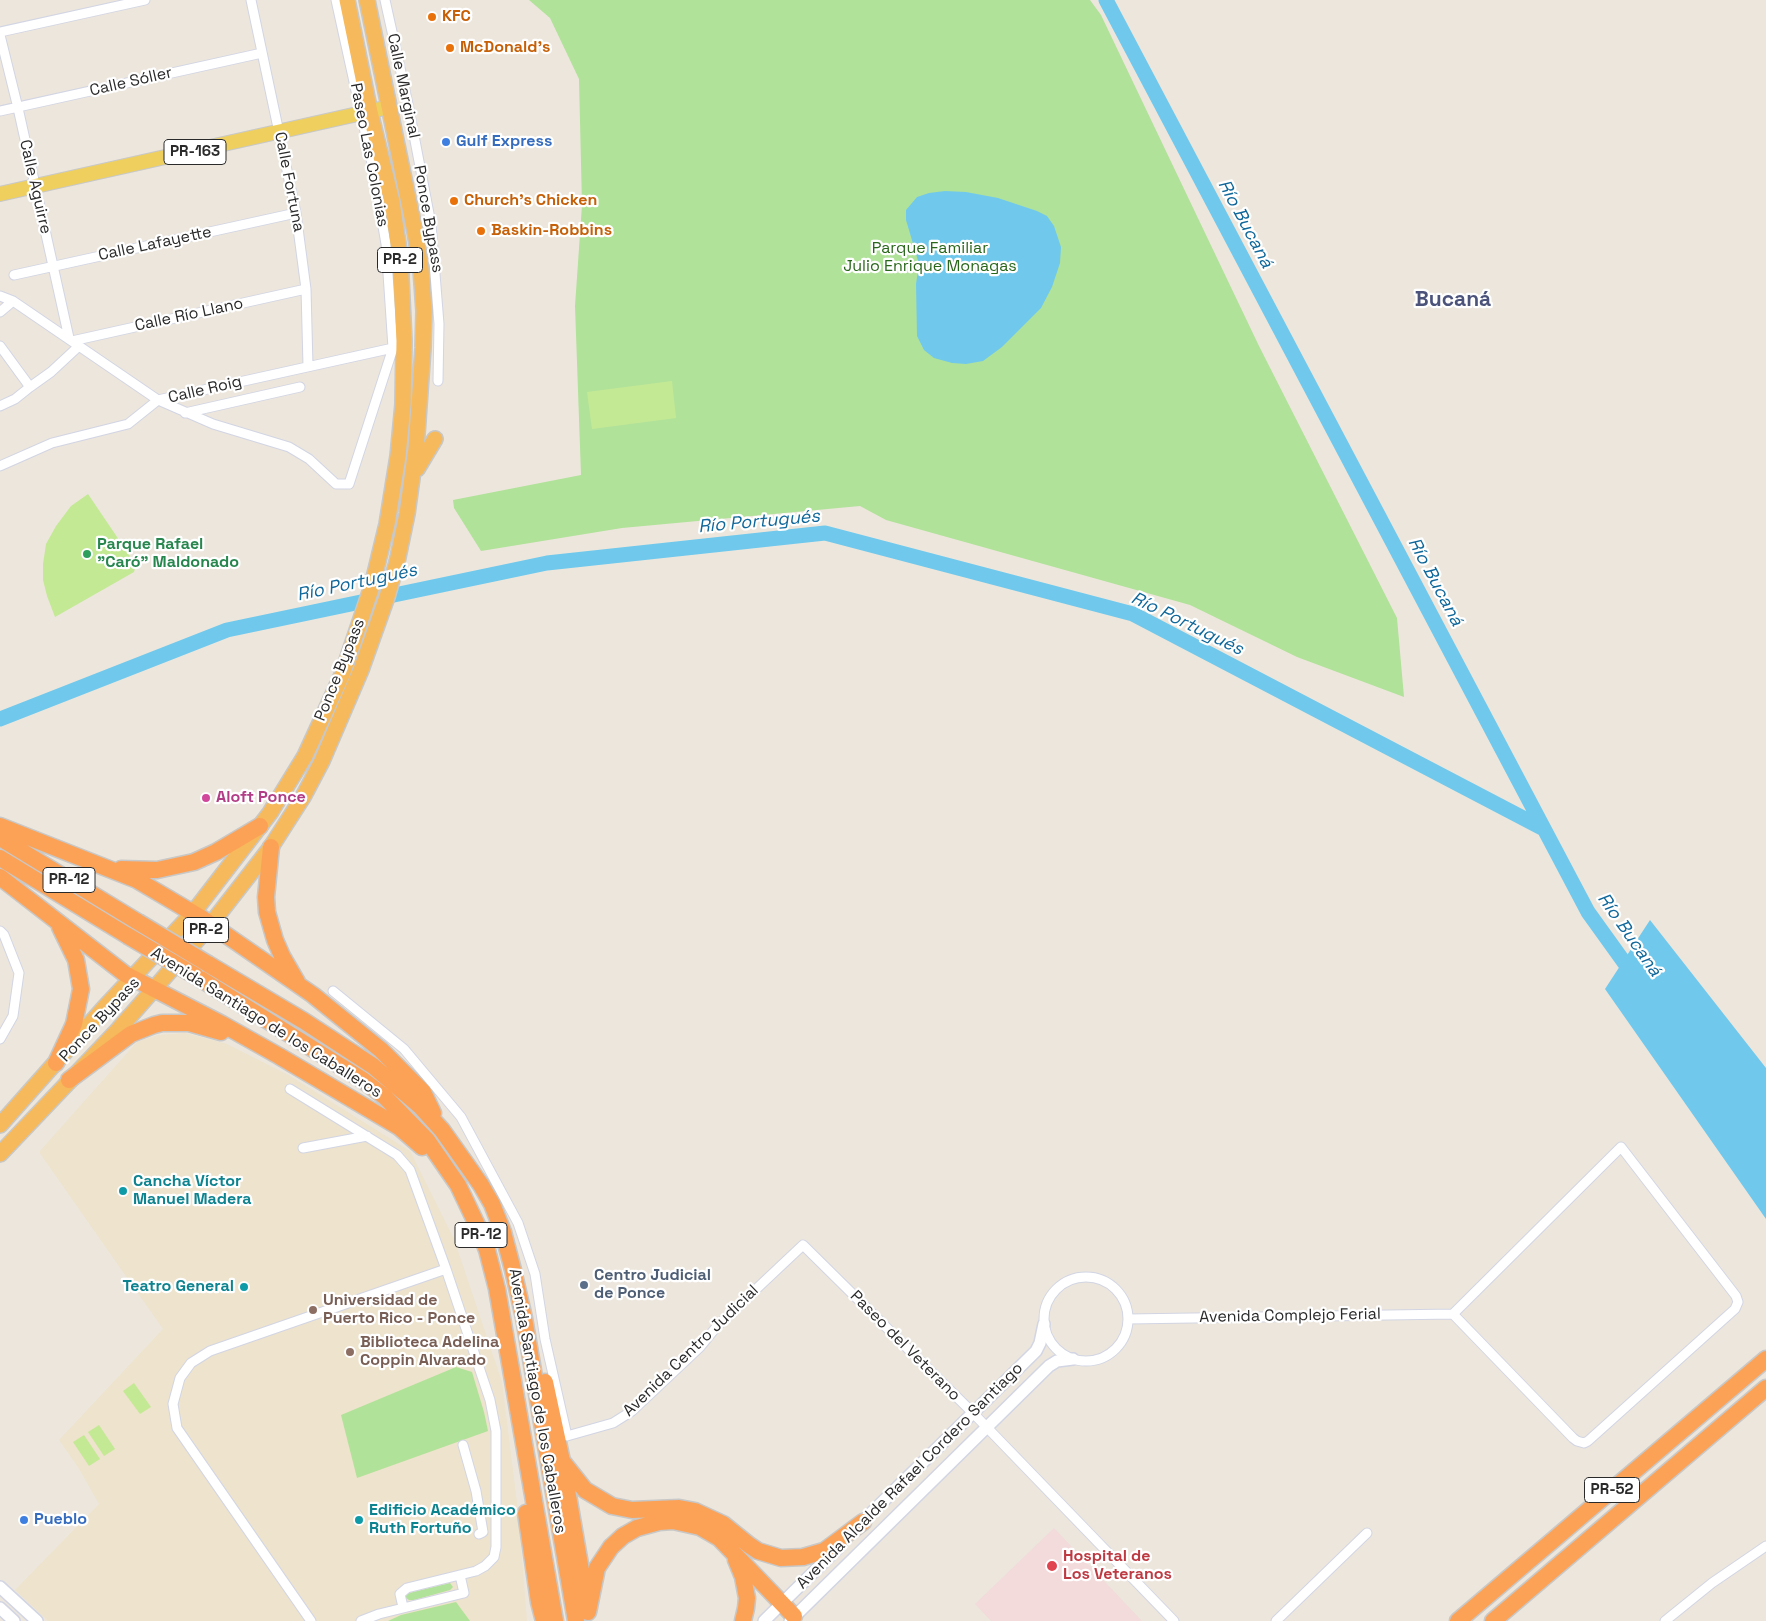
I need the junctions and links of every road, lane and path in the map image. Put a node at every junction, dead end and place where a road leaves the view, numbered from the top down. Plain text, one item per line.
1 (146, 0) edge
2 (251, 0) edge
3 (336, 0) edge
4 (347, 0) edge
5 (367, 0) edge
6 (385, 0) edge
7 (0, 34) edge
8 (262, 53) junction
9 (18, 108) junction
10 (390, 108) junction
11 (0, 111) edge
12 (366, 113) junction
13 (280, 132) junction
14 (35, 187) junction
15 (0, 194) edge
16 (296, 213) junction
17 (427, 258) junction
18 (53, 266) junction
19 (14, 275) dead end
20 (306, 289) junction
21 (0, 296) edge
22 (13, 301) junction
23 (0, 312) edge
24 (73, 342) junction
25 (0, 346) edge
26 (393, 348) junction
27 (308, 366) junction
28 (438, 381) dead end
29 (30, 387) junction
30 (300, 387) dead end
31 (158, 400) junction
32 (0, 406) edge
33 (185, 413) junction
34 (434, 439) dead end
35 (0, 466) edge
36 (413, 476) junction
37 (0, 826) edge
38 (260, 826) junction
39 (0, 838) edge
40 (271, 847) junction
41 (0, 858) edge
42 (97, 865) junction
43 (0, 877) edge
44 (193, 913) junction
45 (54, 919) junction
46 (211, 924) junction
47 (1, 935) edge
48 (132, 978) junction
49 (299, 986) junction
50 (154, 989) junction
51 (333, 992) dead end
52 (0, 1039) edge
53 (264, 1048) junction
54 (56, 1063) junction
55 (69, 1080) junction
56 (290, 1089) dead end
57 (30, 1091) junction
58 (0, 1110) edge
59 (0, 1125) edge
60 (442, 1130) junction
61 (368, 1136) junction
62 (303, 1148) dead end
63 (0, 1154) edge
64 (458, 1185) junction
65 (803, 1245) joint
66 (446, 1269) junction
67 (1452, 1314) junction
68 (1128, 1319) junction
69 (1044, 1324) junction
70 (529, 1346) junction
71 (1072, 1359) junction
72 (1766, 1359) edge
73 (1766, 1388) edge
74 (973, 1414) junction
75 (986, 1427) junction
76 (463, 1445) dead end
77 (527, 1456) junction
78 (562, 1461) junction
79 (862, 1522) junction
80 (496, 1527) junction
81 (1367, 1532) dead end
82 (1766, 1546) edge
83 (734, 1554) junction
84 (460, 1575) junction
85 (0, 1587) edge
86 (538, 1602) junction
87 (782, 1604) junction
88 (403, 1607) junction
89 (0, 1608) edge
90 (584, 1618) edge
91 (792, 1619) edge
92 (14, 1621) edge
93 (37, 1621) edge
94 (311, 1621) edge
95 (361, 1621) edge
96 (537, 1621) edge
97 (544, 1621) edge
98 (555, 1621) edge
99 (742, 1621) edge
100 (764, 1621) edge
101 (1174, 1621) edge
102 (1276, 1621) edge
103 (1458, 1621) edge
104 (1492, 1621) edge
105 (1665, 1621) edge

1 - 7 street
2 - 8 street, Calle Fortuna
3 - 12 street, Paseo Las Colonias
4 - 12 highway, Ponce Bypass / PR-2
5 - 10 highway, Ponce Bypass / PR-2
6 - 17 street, Calle Marginal
7 - 9 street, Calle Aguirre
8 - 9 street, Calle Sóller
8 - 13 street, Calle Fortuna
9 - 11 street, Calle Sóller
9 - 14 street, Calle Aguirre
10 - 12 main road, PR-163
10 - 17 highway, Ponce Bypass / PR-2
12 - 13 main road, PR-163
12 - 26 street, Paseo Las Colonias
12 - 38 highway, Ponce Bypass / PR-2
13 - 14 main road, PR-163
13 - 16 street, Calle Fortuna
14 - 15 main road, PR-163
14 - 18 street, Calle Aguirre
16 - 18 street, Calle Lafayette
16 - 20 street, Calle Fortuna
17 - 28 street, Calle Marginal
17 - 36 highway, Ponce Bypass / PR-2
18 - 19 street, Calle Lafayette
18 - 24 street, Calle Aguirre
20 - 24 street, Calle Río Llano
20 - 27 street, Calle Fortuna
21 - 22 street
22 - 23 street
22 - 24 street
24 - 29 street
24 - 31 street
25 - 29 street
26 - 27 street, Calle Roig
26 - 33 street, Paseo Las Colonias
27 - 31 street, Calle Roig
29 - 32 street
30 - 33 street
31 - 33 street
31 - 35 street, Calle Roig
34 - 36 highway
36 - 40 highway, Ponce Bypass / PR-2
37 - 42 highway
38 - 42 highway
38 - 44 highway, Ponce Bypass / PR-2
39 - 60 highway, Avenida Santiago de los Caballeros / PR-12, bridge
40 - 46 highway, Ponce Bypass / PR-2
40 - 49 highway
41 - 64 highway, Avenida Santiago de los Caballeros / PR-12, bridge
42 - 44 highway
43 - 45 highway
44 - 46 highway
44 - 48 highway, Ponce Bypass / PR-2
45 - 48 highway
45 - 54 highway
46 - 49 highway
46 - 50 highway, Ponce Bypass / PR-2
47 - 52 street
48 - 50 highway
48 - 54 highway, Ponce Bypass / PR-2
49 - 60 highway
50 - 53 highway
50 - 55 highway, Ponce Bypass / PR-2
51 - 65 street, Avenida Centro Judicial
53 - 55 highway
53 - 64 highway
54 - 57 highway, Ponce Bypass / PR-2
55 - 63 highway, Ponce Bypass / PR-2
56 - 61 street
57 - 58 highway
57 - 59 highway, Ponce Bypass / PR-2
60 - 70 highway, Avenida Santiago de los Caballeros / PR-12
61 - 62 street
61 - 66 street
64 - 77 highway, Avenida Santiago de los Caballeros / PR-12
65 - 74 street, Paseo del Veterano
66 - 80 street
66 - 94 street
67 - 67 street
67 - 68 street, Avenida Complejo Ferial
68 - 69 street
68 - 71 street
69 - 71 street
69 - 74 street, Avenida Alcalde Rafael Cordero Santiago
70 - 78 highway
70 - 90 highway, Avenida Santiago de los Caballeros / PR-12
71 - 75 street, Avenida Alcalde Rafael Cordero Santiago
72 - 103 highway, PR-52
73 - 104 highway, PR-52
74 - 75 street, Paseo del Veterano
74 - 79 street, Avenida Alcalde Rafael Cordero Santiago
75 - 91 street, Avenida Alcalde Rafael Cordero Santiago
75 - 101 street, Paseo del Veterano
76 - 80 street
77 - 86 highway
77 - 98 highway, Avenida Santiago de los Caballeros / PR-12
78 - 79 highway
78 - 90 highway
79 - 87 street, Avenida Alcalde Rafael Cordero Santiago
80 - 84 street
81 - 102 street
82 - 105 street
83 - 87 highway
83 - 90 highway
83 - 99 highway
84 - 88 street
84 - 88 street
85 - 93 street
86 - 96 highway
86 - 97 highway
87 - 91 highway
87 - 100 street, Avenida Alcalde Rafael Cordero Santiago
88 - 95 street
89 - 92 street

